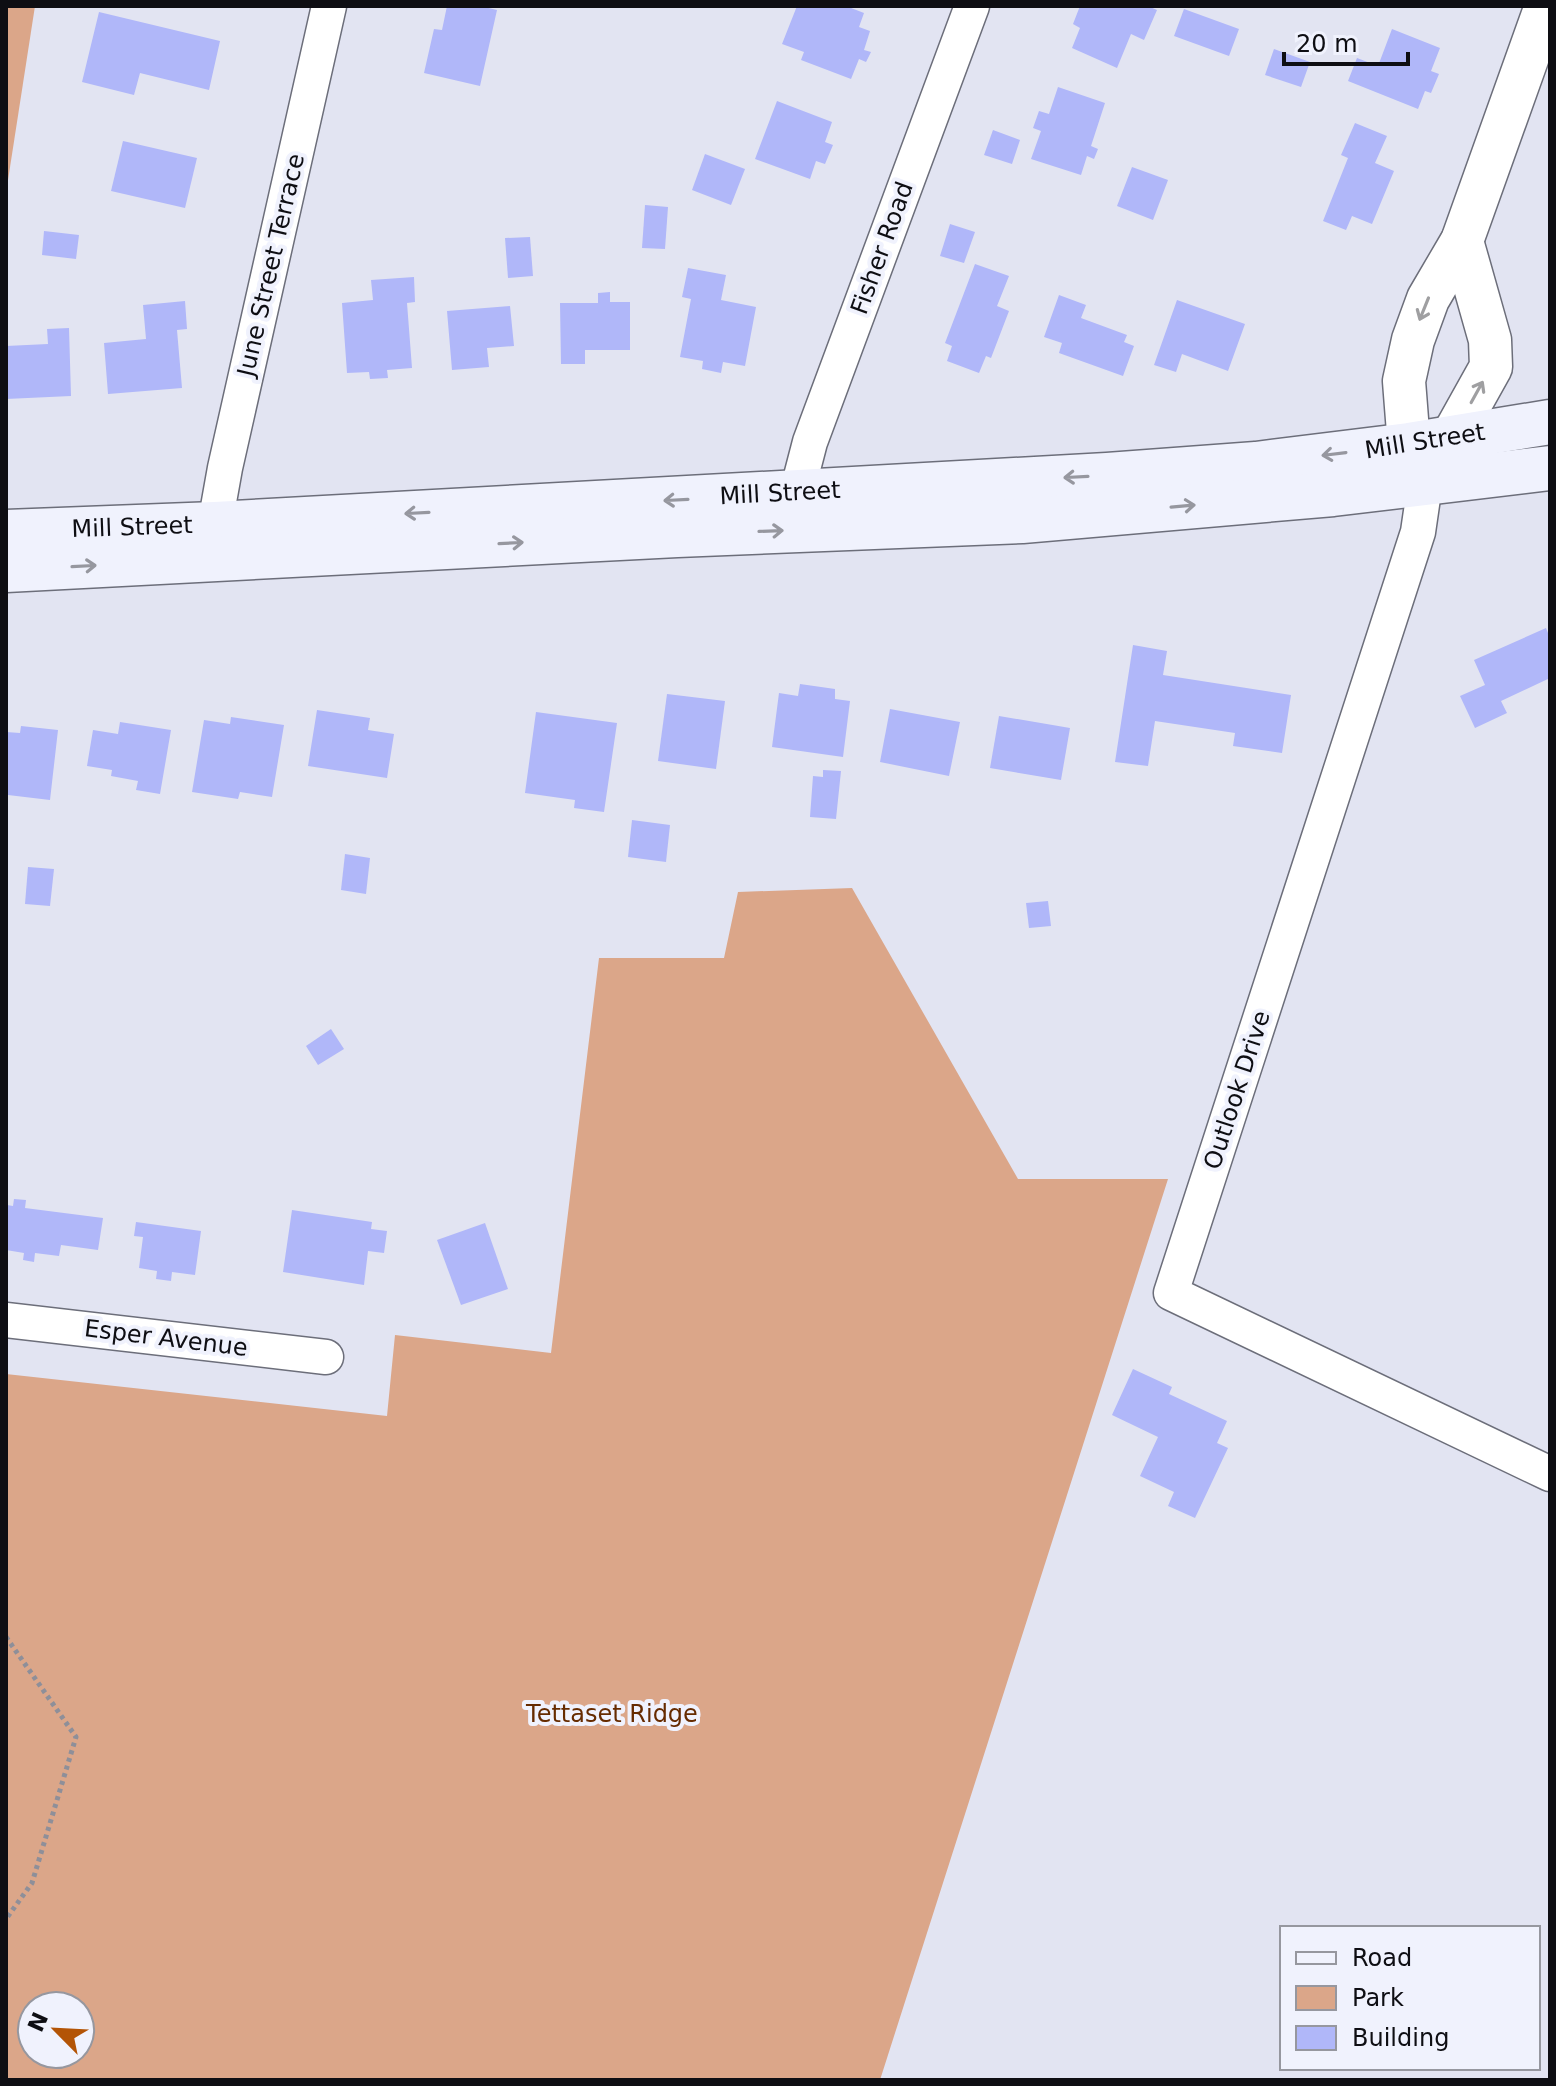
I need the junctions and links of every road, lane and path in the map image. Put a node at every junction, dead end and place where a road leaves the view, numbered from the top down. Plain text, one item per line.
1 (329, 6) edge
2 (972, 6) edge
3 (1546, 6) edge
4 (1462, 241) junction
5 (1550, 422) edge
6 (1452, 437) junction
7 (1409, 445) junction
8 (1550, 468) edge
9 (1425, 484) junction
10 (797, 492) junction
11 (215, 524) junction
12 (6, 532) edge
13 (6, 570) edge
14 (6, 1320) edge
15 (326, 1357) dead end
16 (1550, 1474) edge
17 (6, 1637) edge
18 (6, 1919) edge

1 - 11 street, June Street Terrace
2 - 10 street, Fisher Road
3 - 4 street
6 -> 4 street
4 -> 7 street
5 - 6 main road, Mill Street
6 - 7 main road, Mill Street
6 - 9 street
7 - 9 street
7 -> 10 main road, Mill Street
8 - 9 main road, Mill Street
13 -> 9 main road, Mill Street
9 - 16 street, Outlook Drive
10 -> 11 main road, Mill Street
11 - 12 main road, Mill Street
14 - 15 street, Esper Avenue
17 - 18 path

